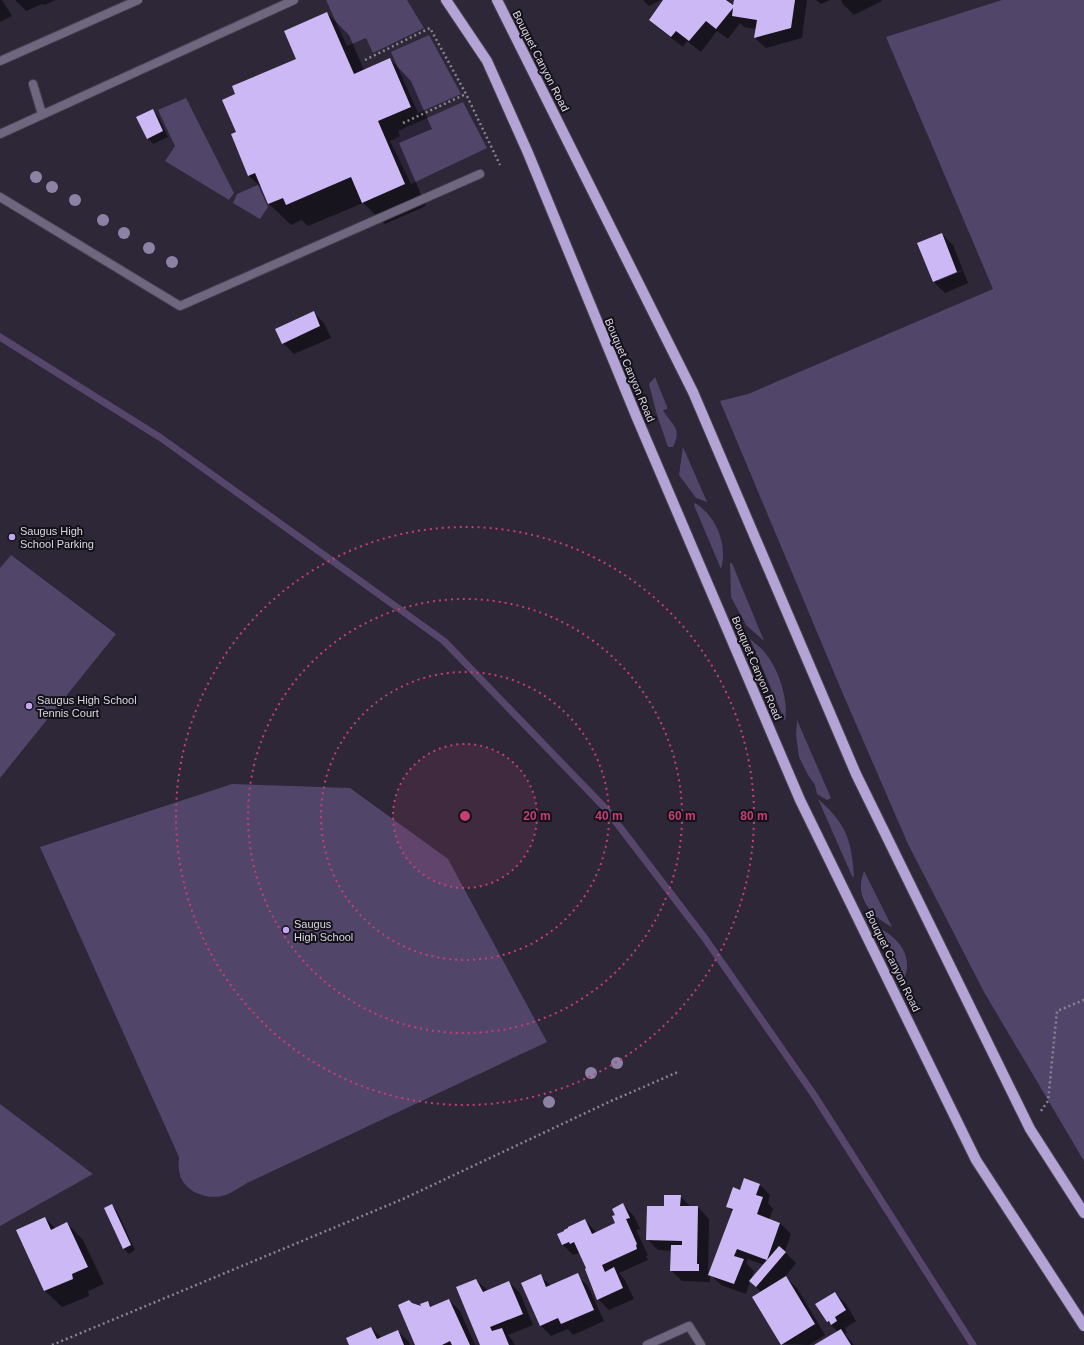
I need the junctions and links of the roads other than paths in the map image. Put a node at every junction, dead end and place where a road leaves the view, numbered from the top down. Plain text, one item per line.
1 (138, 0) edge
2 (294, 0) edge
3 (446, 0) edge
4 (497, 0) edge
5 (0, 61) edge
6 (33, 84) dead end
7 (42, 114) junction
8 (0, 134) edge
9 (480, 174) dead end
10 (0, 197) edge
11 (1084, 1213) edge
12 (1084, 1326) edge
13 (647, 1345) edge
14 (700, 1345) edge

1 - 5 street
2 - 7 street
3 - 12 main road, Bouquet Canyon Road
4 - 11 main road, Bouquet Canyon Road
6 - 7 street
7 - 8 street
9 - 10 street
13 - 14 street

